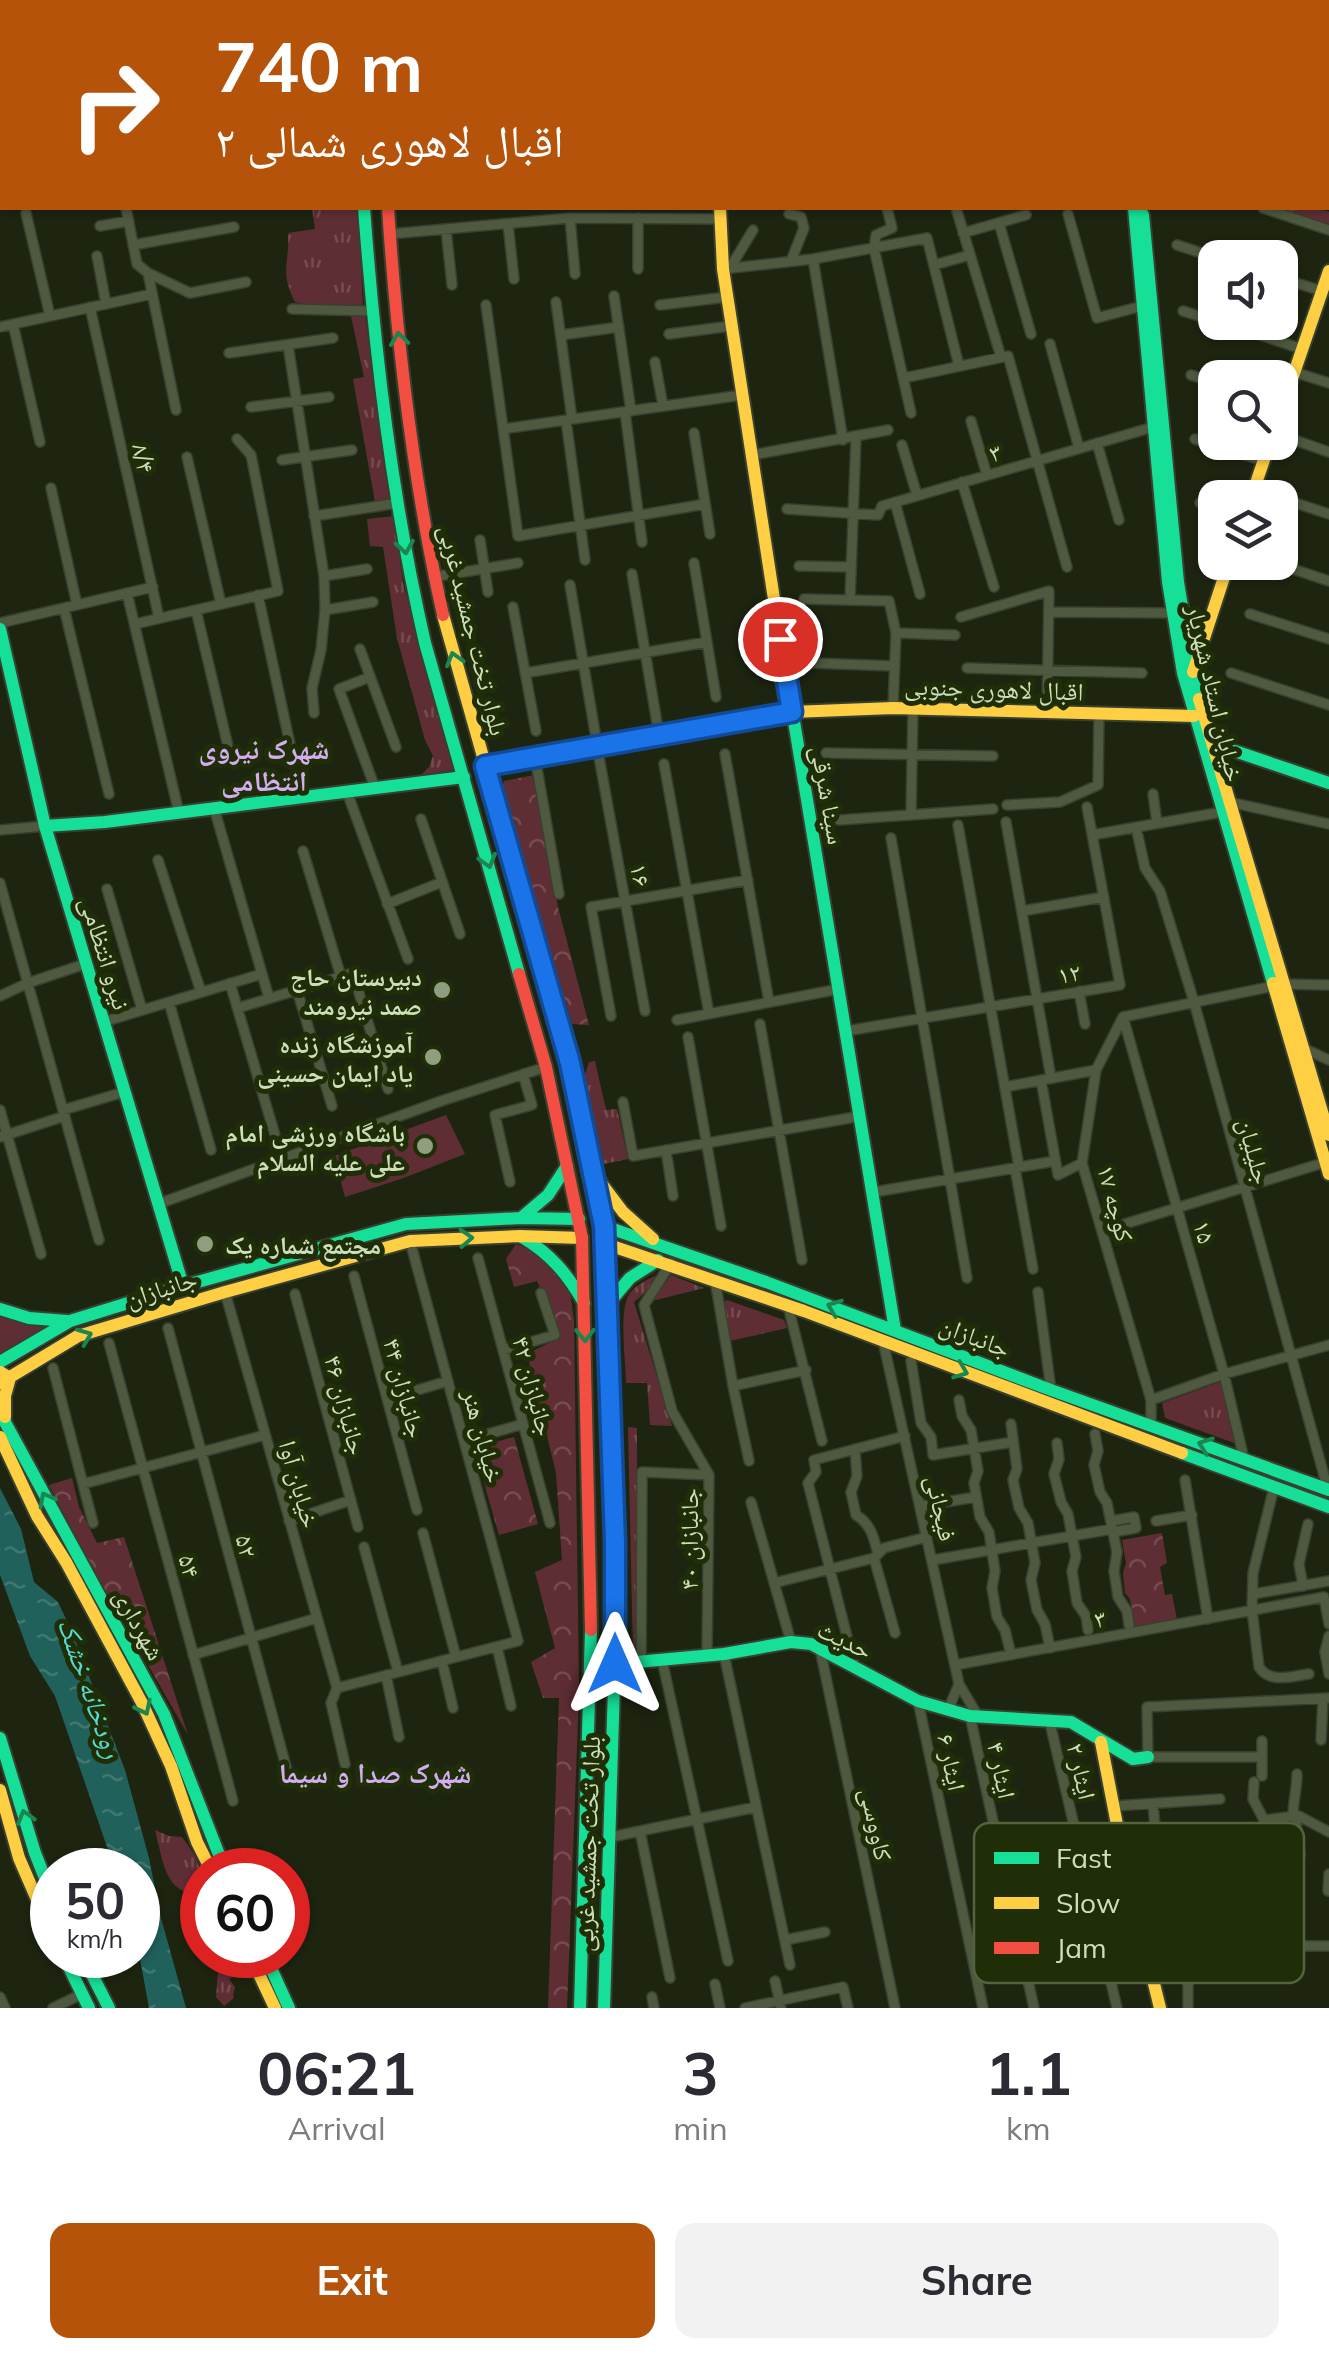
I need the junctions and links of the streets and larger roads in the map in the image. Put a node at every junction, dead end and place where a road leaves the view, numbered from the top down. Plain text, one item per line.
1 (126, 210) edge
2 (364, 210) edge
3 (388, 210) edge
4 (888, 210) edge
5 (957, 210) edge
6 (1134, 210) edge
7 (1142, 210) edge
8 (1269, 210) edge
9 (26, 212) dead end
10 (720, 213) edge
11 (576, 214) edge
12 (789, 214) dead end
13 (1018, 214) edge
14 (1068, 214) dead end
15 (638, 218) junction
16 (129, 222) junction
17 (999, 223) junction
18 (508, 224) junction
19 (100, 226) dead end
20 (234, 227) dead end
21 (446, 229) junction
22 (753, 230) dead end
23 (1329, 230) edge
24 (963, 233) junction
25 (390, 234) junction
26 (133, 245) junction
27 (1177, 245) dead end
28 (874, 248) junction
29 (1198, 252) edge
30 (97, 256) dead end
31 (970, 256) junction
32 (814, 259) junction
33 (791, 262) junction
34 (934, 265) junction
35 (638, 269) dead end
36 (726, 269) junction
37 (1329, 271) edge
38 (148, 273) junction
39 (575, 274) dead end
40 (514, 279) dead end
41 (246, 282) dead end
42 (1298, 284) edge
43 (452, 285) dead end
44 (1322, 291) junction
45 (152, 294) junction
46 (614, 296) dead end
47 (727, 298) junction
48 (556, 302) dead end
49 (106, 304) junction
50 (486, 306) dead end
51 (660, 306) dead end
52 (1142, 306) junction
53 (90, 308) junction
54 (292, 309) dead end
55 (1183, 310) dead end
56 (371, 311) junction
57 (1322, 314) edge
58 (0, 315) edge
59 (1198, 315) edge
60 (50, 316) junction
61 (6, 326) edge
62 (732, 326) junction
63 (619, 327) junction
64 (669, 334) dead end
65 (1031, 334) dead end
66 (561, 335) junction
67 (333, 338) dead end
68 (1274, 340) edge
69 (288, 344) junction
70 (1050, 344) dead end
71 (1302, 349) junction
72 (229, 353) dead end
73 (1004, 357) junction
74 (1298, 360) edge
75 (656, 362) dead end
76 (960, 366) junction
77 (1298, 373) edge
78 (1191, 376) dead end
79 (904, 378) junction
80 (1198, 378) edge
81 (1329, 383) edge
82 (742, 395) junction
83 (329, 396) dead end
84 (296, 401) junction
85 (663, 406) junction
86 (251, 407) dead end
87 (176, 410) dead end
88 (628, 411) junction
89 (911, 414) dead end
90 (569, 420) junction
91 (970, 421) dead end
92 (1153, 427) junction
93 (503, 429) junction
94 (888, 430) dead end
95 (694, 433) dead end
96 (856, 437) junction
97 (237, 439) dead end
98 (1194, 439) dead end
99 (843, 440) junction
100 (40, 442) dead end
101 (1298, 442) edge
102 (1097, 443) junction
103 (902, 446) dead end
104 (1079, 448) junction
105 (352, 450) dead end
106 (1329, 452) edge
107 (752, 455) junction
108 (187, 457) dead end
109 (305, 457) junction
110 (282, 460) dead end
111 (1037, 460) junction
112 (1264, 461) joint
113 (986, 475) junction
114 (1258, 480) edge
115 (962, 482) junction
116 (50, 488) dead end
117 (917, 495) junction
118 (398, 502) junction
119 (895, 502) junction
120 (705, 504) junction
121 (1298, 504) edge
122 (788, 509) dead end
123 (853, 512) junction
124 (1329, 514) edge
125 (314, 516) junction
126 (639, 516) junction
127 (1119, 520) dead end
128 (580, 526) junction
129 (710, 534) dead end
130 (480, 540) dead end
131 (642, 542) dead end
132 (585, 560) dead end
133 (518, 563) dead end
134 (694, 563) dead end
135 (799, 566) dead end
136 (851, 567) junction
137 (1067, 567) dead end
138 (368, 569) dead end
139 (484, 569) junction
140 (1298, 571) edge
141 (632, 574) dead end
142 (324, 576) junction
143 (434, 577) junction
144 (1223, 580) edge
145 (1329, 581) edge
146 (410, 582) junction
147 (570, 586) dead end
148 (152, 587) junction
149 (994, 588) dead end
150 (488, 592) dead end
151 (128, 593) junction
152 (920, 594) dead end
153 (258, 596) junction
154 (804, 599) dead end
155 (850, 600) junction
156 (373, 602) dead end
157 (221, 604) junction
158 (77, 605) junction
159 (513, 606) dead end
160 (64, 608) junction
161 (196, 610) junction
162 (325, 610) junction
163 (1049, 612) junction
164 (1172, 612) junction
165 (1250, 614) dead end
166 (961, 617) dead end
167 (160, 618) junction
168 (135, 624) junction
169 (0, 626) edge
170 (896, 633) junction
171 (956, 635) dead end
172 (1329, 640) edge
173 (707, 642) junction
174 (360, 649) dead end
175 (645, 653) junction
176 (583, 663) junction
177 (810, 663) dead end
178 (895, 666) junction
179 (967, 668) dead end
180 (1048, 670) junction
181 (525, 673) junction
182 (1142, 673) dead end
183 (1231, 673) dead end
184 (1193, 674) junction
185 (370, 677) junction
186 (716, 697) dead end
187 (1329, 705) edge
188 (893, 708) junction
189 (913, 708) junction
190 (792, 712) junction
191 (1047, 712) junction
192 (314, 713) dead end
193 (1099, 714) junction
194 (1194, 716) junction
195 (536, 731) dead end
196 (659, 735) junction
197 (596, 739) junction
198 (1211, 743) junction
199 (396, 747) dead end
200 (290, 749) dead end
201 (726, 754) dead end
202 (826, 754) dead end
203 (912, 755) junction
204 (993, 756) dead end
205 (536, 757) junction
206 (231, 759) dead end
207 (664, 764) dead end
208 (485, 766) junction
209 (464, 778) junction
210 (1329, 782) edge
211 (375, 788) junction
212 (347, 792) junction
213 (109, 794) dead end
214 (1153, 794) dead end
215 (1006, 805) dead end
216 (1087, 807) dead end
217 (1226, 807) junction
218 (214, 808) junction
219 (993, 809) dead end
220 (178, 813) junction
221 (912, 814) junction
222 (421, 818) dead end
223 (838, 820) dead end
224 (1006, 822) dead end
225 (1157, 823) junction
226 (1329, 824) edge
227 (958, 825) dead end
228 (45, 826) junction
229 (1136, 827) junction
230 (0, 830) edge
231 (1092, 835) junction
232 (891, 838) dead end
233 (303, 851) dead end
234 (158, 860) dead end
235 (748, 880) junction
236 (442, 882) junction
237 (0, 883) edge
238 (520, 886) junction
239 (107, 889) dead end
240 (687, 891) junction
241 (497, 893) junction
242 (559, 894) dead end
243 (1104, 897) junction
244 (626, 901) junction
245 (388, 904) junction
246 (1022, 911) junction
247 (460, 934) dead end
248 (408, 959) dead end
249 (85, 964) junction
250 (262, 974) junction
251 (340, 977) junction
252 (28, 983) junction
253 (230, 983) junction
254 (1329, 984) edge
255 (1278, 985) junction
256 (839, 989) junction
257 (297, 990) junction
258 (1080, 991) junction
259 (201, 992) junction
260 (0, 996) edge
261 (269, 998) junction
262 (1037, 998) junction
263 (169, 1002) junction
264 (769, 1002) junction
265 (1194, 1002) junction
266 (990, 1006) junction
267 (238, 1008) junction
268 (142, 1010) junction
269 (645, 1011) dead end
270 (709, 1014) junction
271 (611, 1016) dead end
272 (1123, 1017) junction
273 (922, 1018) junction
274 (677, 1020) dead end
275 (103, 1022) junction
276 (760, 1024) dead end
277 (1085, 1024) dead end
278 (846, 1030) junction
279 (688, 1038) dead end
280 (1303, 1048) junction
281 (1329, 1060) edge
282 (546, 1067) junction
283 (1096, 1070) junction
284 (523, 1074) junction
285 (1046, 1079) junction
286 (1005, 1087) junction
287 (388, 1089) dead end
288 (124, 1092) junction
289 (623, 1102) dead end
290 (332, 1106) dead end
291 (0, 1110) edge
292 (64, 1113) junction
293 (860, 1116) junction
294 (1328, 1129) edge
295 (779, 1130) junction
296 (4, 1136) edge
297 (706, 1143) junction
298 (211, 1150) dead end
299 (666, 1150) junction
300 (282, 1159) junction
301 (1054, 1160) junction
302 (1082, 1162) junction
303 (567, 1166) junction
304 (1018, 1167) junction
305 (1327, 1168) edge
306 (594, 1174) junction
307 (950, 1179) junction
308 (510, 1182) dead end
309 (1244, 1187) junction
310 (874, 1192) junction
311 (673, 1196) dead end
312 (158, 1204) junction
313 (1177, 1208) junction
314 (521, 1218) junction
315 (580, 1220) junction
316 (604, 1226) junction
317 (721, 1226) dead end
318 (1102, 1231) junction
319 (520, 1236) junction
320 (582, 1238) junction
321 (99, 1240) dead end
322 (410, 1241) junction
323 (606, 1244) junction
324 (659, 1244) junction
325 (316, 1249) junction
326 (41, 1254) dead end
327 (478, 1258) dead end
328 (802, 1260) dead end
329 (665, 1262) junction
330 (321, 1265) junction
331 (1034, 1269) dead end
332 (354, 1276) dead end
333 (967, 1278) dead end
334 (715, 1280) junction
335 (766, 1282) junction
336 (183, 1286) junction
337 (225, 1292) junction
338 (1038, 1292) dead end
339 (541, 1293) dead end
340 (295, 1294) dead end
341 (762, 1296) junction
342 (584, 1304) junction
343 (608, 1304) junction
344 (788, 1306) junction
345 (0, 1309) edge
346 (70, 1321) junction
347 (168, 1328) dead end
348 (896, 1330) junction
349 (884, 1341) junction
350 (108, 1343) dead end
351 (1329, 1345) edge
352 (503, 1350) junction
353 (1292, 1355) junction
354 (911, 1361) dead end
355 (0, 1362) edge
356 (53, 1368) dead end
357 (806, 1370) junction
358 (1224, 1374) junction
359 (3, 1378) edge
360 (448, 1381) junction
361 (733, 1386) junction
362 (1051, 1390) junction
363 (387, 1399) junction
364 (959, 1400) dead end
365 (1151, 1400) junction
366 (1101, 1407) junction
367 (0, 1408) edge
368 (524, 1424) junction
369 (1010, 1424) dead end
370 (1151, 1425) junction
371 (1095, 1428) junction
372 (3, 1430) edge
373 (265, 1435) junction
374 (905, 1436) junction
375 (464, 1440) junction
376 (822, 1441) dead end
377 (1013, 1442) junction
378 (1056, 1442) dead end
379 (974, 1448) junction
380 (855, 1449) junction
381 (202, 1452) junction
382 (1244, 1459) junction
383 (749, 1461) dead end
384 (613, 1466) junction
385 (588, 1467) junction
386 (142, 1468) junction
387 (709, 1475) junction
388 (1185, 1480) dead end
389 (82, 1484) junction
390 (1274, 1487) junction
391 (1328, 1490) edge
392 (976, 1497) junction
393 (351, 1500) junction
394 (751, 1502) dead end
395 (920, 1506) junction
396 (1329, 1506) edge
397 (417, 1510) dead end
398 (1192, 1514) junction
399 (290, 1521) junction
400 (1156, 1521) dead end
401 (92, 1522) dead end
402 (550, 1524) dead end
403 (1308, 1524) dead end
404 (358, 1527) dead end
405 (1112, 1527) junction
406 (423, 1532) dead end
407 (1072, 1536) junction
408 (928, 1537) junction
409 (1032, 1543) junction
410 (364, 1546) dead end
411 (992, 1550) junction
412 (876, 1556) junction
413 (932, 1560) junction
414 (832, 1568) junction
415 (1329, 1581) edge
416 (774, 1582) junction
417 (1303, 1586) junction
418 (1253, 1594) junction
419 (1252, 1610) junction
420 (317, 1618) junction
421 (1208, 1618) junction
422 (1329, 1624) edge
423 (1129, 1625) dead end
424 (1088, 1630) dead end
425 (895, 1634) dead end
426 (1329, 1636) edge
427 (251, 1638) junction
428 (791, 1642) junction
429 (497, 1646) junction
430 (820, 1648) junction
431 (1050, 1648) junction
432 (724, 1654) junction
433 (193, 1655) junction
434 (1010, 1655) junction
435 (708, 1656) junction
436 (456, 1657) junction
437 (662, 1660) junction
438 (442, 1661) junction
439 (641, 1662) junction
440 (615, 1664) junction
441 (956, 1666) junction
442 (856, 1668) junction
443 (398, 1672) junction
444 (1309, 1674) dead end
445 (1329, 1674) edge
446 (386, 1676) junction
447 (960, 1684) junction
448 (337, 1688) junction
449 (1326, 1698) edge
450 (918, 1701) junction
451 (511, 1706) dead end
452 (453, 1708) dead end
453 (948, 1710) junction
454 (974, 1716) junction
455 (1049, 1719) junction
456 (399, 1737) dead end
457 (0, 1738) edge
458 (1322, 1740) dead end
459 (1262, 1741) dead end
460 (1101, 1742) junction
461 (1148, 1757) junction
462 (1262, 1757) junction
463 (344, 1764) dead end
464 (288, 1774) dead end
465 (1297, 1774) dead end
466 (0, 1791) edge
467 (1220, 1800) dead end
468 (232, 1801) dead end
469 (1153, 1804) junction
470 (1114, 1806) junction
471 (756, 1807) junction
472 (1296, 1816) junction
473 (697, 1819) junction
474 (1264, 1820) junction
475 (5, 1822) edge
476 (996, 1823) edge
477 (1074, 1823) edge
478 (1117, 1823) edge
479 (1155, 1823) edge
480 (1264, 1823) edge
481 (1296, 1823) edge
482 (640, 1831) junction
483 (1329, 1832) edge
484 (611, 1837) junction
485 (34, 1848) edge
486 (201, 1848) edge
487 (216, 1848) edge
488 (1329, 1874) edge
489 (30, 1883) edge
490 (1328, 1891) edge
491 (825, 1932) dead end
492 (785, 1940) junction
493 (728, 1961) dead end
494 (790, 1965) dead end
495 (974, 1970) edge
496 (74, 1978) edge
497 (93, 1978) edge
498 (261, 1978) edge
499 (276, 1978) edge
500 (670, 1978) dead end
501 (776, 1981) dead end
502 (977, 1983) edge
503 (1029, 1983) edge
504 (1112, 1983) edge
505 (1154, 1983) edge
506 (715, 1984) dead end
507 (1188, 1984) dead end
508 (82, 1994) junction
509 (652, 1996) dead end
510 (0, 1997) edge
511 (780, 2004) edge
512 (5, 2008) edge
513 (53, 2008) edge
514 (89, 2008) edge
515 (108, 2008) edge
516 (275, 2008) edge
517 (290, 2008) edge
518 (580, 2008) edge
519 (604, 2008) edge
520 (654, 2008) edge
521 (720, 2008) edge
522 (745, 2008) edge
523 (848, 2008) edge
524 (895, 2008) edge
525 (982, 2008) edge
526 (1034, 2008) edge
527 (1118, 2008) edge
528 (1160, 2008) edge
529 (1188, 2008) edge

1 - 16 street
2 - 56 street, بلوار تخت جمشید غربی
3 - 25 street, بلوار تخت جمشید غربی
4 - 28 street
5 - 24 street
6 - 52 street, خیابان استاد شهریار
7 - 184 street, خیابان استاد شهریار
8 - 23 street
9 - 60 street
10 - 15 street
10 - 36 street, سینا شرقی
11 - 15 street
11 - 18 street
11 - 39 street
12 - 33 street
13 - 17 street
14 - 52 street
15 - 35 street
16 - 19 street
16 - 26 street
17 - 24 street
17 - 65 street
18 - 21 street
18 - 40 street
20 - 26 street
21 - 25 street
21 - 43 street
22 - 36 street
24 - 31 street
143 -> 25 street, بلوار تخت جمشید غربی
26 - 38 street
27 - 29 street
28 - 32 street
28 - 34 street
28 - 79 street
30 - 49 street
31 - 34 street
31 - 73 street
32 - 33 street
32 - 99 street
33 - 36 street
34 - 76 street
36 - 47 street, سینا شرقی
37 - 44 street
38 - 41 street
38 - 45 street
42 - 44 street
44 - 57 street
45 - 49 street
45 - 87 street
46 - 63 street
47 - 51 street
47 - 62 street, سینا شرقی
48 - 66 street
49 - 53 street
50 - 93 street
52 - 92 street, خیابان استاد شهریار
53 - 60 street
53 - 148 street, ۸/۴
54 - 56 street
55 - 59 street
56 - 118 street, بلوار تخت جمشید غربی
57 - 71 street
58 - 61 street
60 - 61 street
61 - 100 street
62 - 64 street
62 - 82 street, سینا شرقی
63 - 66 street
63 - 88 street
66 - 90 street
67 - 69 street
68 - 71 street
69 - 72 street
69 - 84 street
70 - 104 street
71 - 74 street
73 - 76 street
73 - 111 street
75 - 85 street
76 - 79 street
77 - 81 street
78 - 80 street
79 - 89 street
82 - 85 street
82 - 107 street, سینا شرقی
83 - 84 street
84 - 86 street
84 - 109 street
85 - 88 street
88 - 90 street
88 - 126 street
90 - 93 street
90 - 128 street
91 - 113 street
92 - 102 street, ۳
92 - 164 street, خیابان استاد شهریار
93 - 128 street
94 - 96 street
95 - 120 street
96 - 99 street
96 - 123 street
97 - 153 street
98 - 112 street
99 - 107 street
101 - 106 street
102 - 104 street, ۳
102 - 127 street
103 - 117 street
104 - 111 street, ۳
105 - 109 street
107 - 190 street, سینا شرقی
108 - 157 street
109 - 110 street
109 - 125 street
111 - 113 street, ۳
111 - 137 street
112 - 114 street
113 - 115 street, ۳
115 - 117 street, ۳
115 - 149 street
116 - 158 street
117 - 119 street, ۳
118 - 125 street
118 -> 146 street, بلوار تخت جمشید غربی
119 - 123 street, ۳
119 - 152 street
120 - 126 street
120 - 129 street
121 - 124 street
122 - 123 street, ۳
123 - 136 street
125 - 142 street
126 - 128 street
126 - 131 street
128 - 132 street
130 - 139 street
133 - 139 street
134 - 173 street
135 - 136 street
136 - 155 street
138 - 142 street
139 - 143 street
139 - 150 street
140 - 145 street
141 - 175 street
142 - 162 street
143 - 146 street
208 -> 143 street, بلوار تخت جمشید غربی
144 - 184 street
146 - 209 street, بلوار تخت جمشید غربی
147 - 176 street, ۱۶
148 - 151 street
148 - 167 street, ۸/۴
151 - 158 street
151 - 168 street
153 - 157 street
153 - 200 street
154 - 155 street
155 - 170 street
156 - 162 street
157 - 161 street
158 - 160 street
159 - 181 street
160 - 169 street
160 - 213 street
161 - 167 street
161 - 206 street
162 - 192 street
163 - 164 street
163 - 166 street
163 - 180 street
164 - 194 street, خیابان استاد شهریار
165 - 172 street
167 - 168 street
168 - 220 street
169 - 228 street, نیرو انتظامی
170 - 171 street
170 - 178 street
173 - 175 street
173 - 186 street
174 - 185 street
175 - 176 street
175 - 196 street
176 - 181 street
176 - 197 street, ۱۶
177 - 178 street
178 - 188 street
179 - 180 street
180 - 182 street
180 - 191 street
181 - 195 street
183 - 187 street
184 - 198 street, خیابان استاد شهریار
185 - 199 street
185 - 211 street
188 - 189 street, اقبال لاهوری جنوبی
188 - 190 street, اقبال لاهوری جنوبی
189 - 191 street, اقبال لاهوری جنوبی
189 - 203 street
190 - 196 street, اقبال لاهوری جنوبی
190 - 256 street, سینا شرقی
191 - 193 street, اقبال لاهوری جنوبی
193 - 194 street, اقبال لاهوری جنوبی
193 - 215 street
194 - 217 street, خیابان استاد شهریار
196 - 197 street, اقبال لاهوری جنوبی
197 - 205 street, اقبال لاهوری جنوبی
197 - 244 street, ۱۶
198 - 210 street
198 - 217 street, خیابان استاد شهریار
201 - 235 street
202 - 203 street
203 - 204 street
203 - 221 street
205 - 208 street, اقبال لاهوری جنوبی
205 - 242 street
207 - 240 street
208 - 238 street, بلوار تخت جمشید غربی
209 - 211 street
209 -> 241 street, بلوار تخت جمشید غربی
211 - 212 street
212 - 218 street
212 - 245 street
214 - 225 street
216 - 231 street, ۱۲
217 - 225 street
217 - 226 street
217 - 255 street, خیابان استاد شهریار
218 - 220 street
218 - 250 street
219 - 221 street
220 - 228 street
221 - 223 street
222 - 236 street
224 - 246 street
225 - 229 street
227 - 266 street
228 - 230 street
228 - 249 street, نیرو انتظامی
229 - 231 street
229 - 265 street, جلیلیان
231 - 243 street, ۱۲
232 - 273 street
233 - 251 street
234 - 259 street
235 - 240 street
235 - 264 street
236 - 245 street
236 - 247 street
237 - 252 street
238 - 241 street
238 - 306 street, بلوار تخت جمشید غربی
239 - 268 street
240 - 244 street
240 - 270 street
241 - 282 street, بلوار تخت جمشید غربی
243 - 246 street
243 - 258 street, ۱۲
244 - 269 street, ۱۶
244 - 271 street
245 - 248 street
246 - 262 street
249 - 252 street
249 - 275 street, نیرو انتظامی
250 - 253 street
250 - 261 street
251 - 257 street
251 - 287 street
252 - 260 street
252 - 292 street
253 - 259 street
253 - 267 street
254 - 255 street
255 - 265 street
255 - 280 street, خیابان استاد شهریار
255 - 305 street, خیابان استاد شهریار
256 - 264 street
256 - 278 street, سینا شرقی
257 - 261 street
257 - 290 street
258 - 262 street, ۱۲
258 - 277 street
259 - 263 street
261 - 267 street
262 - 266 street, ۱۲
262 - 285 street
263 - 268 street
263 - 298 street
264 - 270 street
265 - 272 street
265 - 309 street, جلیلیان
266 - 273 street, ۱۲
266 - 286 street
267 - 300 street
268 - 275 street
270 - 274 street
272 - 283 street, کوچه ۱۷
272 - 313 street, ۱۵
273 - 278 street, ۱۲
273 - 307 street
275 - 288 street, نیرو انتظامی
276 - 295 street
278 - 293 street, سینا شرقی
279 - 297 street
280 - 281 street
280 - 294 street, خیابان استاد شهریار
282 - 284 street
282 - 303 street, بلوار تخت جمشید غربی
283 - 285 street
283 - 302 street, کوچه ۱۷
284 - 300 street
284 - 308 street
285 - 286 street
285 - 301 street
286 - 304 street
288 - 292 street
288 - 312 street, نیرو انتظامی
289 - 299 street
291 - 296 street
292 - 296 street
292 - 321 street
293 - 295 street
293 - 310 street, سینا شرقی
295 - 297 street
295 - 328 street
296 - 326 street
297 - 299 street
297 - 317 street
299 - 311 street
300 - 312 street
301 - 302 street
301 - 304 street
302 - 318 street, کوچه ۱۷
303 - 314 street
303 - 315 street, بلوار تخت جمشید غربی
304 - 307 street
304 - 331 street
305 - 309 street
306 - 316 street, بلوار تخت جمشید غربی
306 - 324 street
307 - 310 street
307 - 333 street
309 - 313 street
309 - 353 street, جلیلیان
310 - 348 street, سینا شرقی
312 - 336 street, نیرو انتظامی
313 - 318 street
313 - 358 street, ۱۵
314 - 315 street, جانبازان
314 - 325 street, جانبازان
315 - 316 street, جانبازان
315 - 320 street, بلوار تخت جمشید غربی
316 - 323 street, بلوار تخت جمشید غربی
316 - 324 street, جانبازان
318 - 365 street, کوچه ۱۷
319 - 320 street, جانبازان
322 -> 319 street, جانبازان
319 - 342 street
320 - 323 street, جانبازان
320 - 342 street, بلوار تخت جمشید غربی
322 - 330 street, جانبازان
322 - 360 street, خیابان هنر
323 - 329 street, جانبازان
323 - 343 street, بلوار تخت جمشید غربی
324 - 335 street, جانبازان
325 - 330 street
325 - 336 street, جانبازان
327 - 352 street, ۴۲ جانبازان
329 - 334 street, جانبازان
329 - 343 street
329 - 387 street, ۴۰ جانبازان
330 - 337 street, جانبازان
332 - 363 street, ۴۴ جانبازان
334 - 341 street, جانبازان
334 - 361 street
335 - 341 street
348 -> 335 street, جانبازان
336 - 346 street, جانبازان
359 -> 337 street, جانبازان
337 - 373 street, خیابان آوا
338 - 362 street
339 - 352 street
340 - 393 street, ۴۶ جانبازان
341 - 344 street, جانبازان
342 -> 385 street, بلوار تخت جمشید غربی
343 - 384 street, بلوار تخت جمشید غربی
344 - 349 street, جانبازان
344 - 357 street
345 - 346 street
346 - 355 street, جانبازان
347 - 381 street, ۵۲
348 - 362 street, جانبازان
349 -> 371 street, جانبازان
349 - 374 street, فیجانی
350 - 386 street, ۵۴
351 - 353 street
352 - 368 street, ۴۲ جانبازان
353 - 358 street
353 - 391 street, جلیلیان
354 - 379 street
356 - 389 street
357 - 361 street
357 - 376 street
358 - 365 street
358 - 382 street, ۱۵
359 - 372 street
360 - 363 street
360 - 375 street, خیابان هنر
361 - 383 street
362 - 366 street, جانبازان
363 - 397 street, ۴۴ جانبازان
364 - 379 street
365 - 370 street, کوچه ۱۷
366 - 370 street, جانبازان
366 - 371 street
367 - 372 street, شهرداری
368 - 375 street
368 - 402 street, ۴۲ جانبازان
369 - 377 street
382 -> 370 street, جانبازان
371 - 390 street, جانبازان
371 - 405 street
372 -> 486 street, شهرداری
487 -> 372 street, شهرداری
373 - 381 street
373 - 399 street, خیابان آوا
374 - 380 street
374 - 395 street, فیجانی
375 - 429 street, خیابان هنر
377 - 379 street
377 - 409 street
378 - 407 street
379 - 392 street
380 - 412 street
380 - 414 street
381 - 386 street
381 - 427 street, ۵۲
382 - 391 street, جانبازان
384 - 385 street
384 - 440 street, بلوار تخت جمشید غربی
385 - 518 street, بلوار تخت جمشید غربی
386 - 389 street
386 - 433 street, ۵۴
387 - 435 street, ۴۰ جانبازان
387 - 439 street
388 - 398 street
389 - 401 street
390 - 396 street, جانبازان
390 - 418 street
392 - 395 street
392 - 411 street
393 - 399 street
393 - 404 street, ۴۶ جانبازان
394 - 416 street
395 - 408 street, فیجانی
398 - 400 street
398 - 421 street
399 - 420 street, خیابان آوا
403 - 417 street
405 - 407 street
405 - 423 street
406 - 436 street
407 - 409 street
407 - 424 street
408 - 412 street
408 - 413 street, فیجانی
409 - 411 street
409 - 431 street
410 - 443 street
411 - 413 street
411 - 434 street
412 - 414 street
412 - 425 street
413 - 441 street, فیجانی
414 - 416 street
414 - 442 street
415 - 417 street
416 - 428 street
417 - 418 street
418 - 419 street
419 - 421 street, ۳
419 - 422 street, ۳
419 - 444 street
420 - 427 street
420 - 448 street, خیابان آوا
421 - 431 street, ۳
426 - 445 street
427 - 433 street
427 - 464 street, ۵۲
428 - 430 street, حدیث
428 - 432 street, حدیث
429 - 436 street
429 - 451 street
430 - 442 street, حدیث
430 - 524 street, کاووسی
431 - 434 street, ۳
432 - 435 street, حدیث
432 - 471 street
433 - 468 street, ۵۴
434 - 441 street, ۳
435 - 437 street, حدیث
436 - 438 street
437 - 439 street, حدیث
437 - 473 street
438 - 443 street
438 - 452 street
439 - 440 street, حدیث
440 - 484 street, بلوار تخت جمشید غربی
441 - 447 street, فیجانی
442 - 450 street, حدیث
443 - 446 street
446 - 448 street
446 - 456 street
447 - 453 street
447 - 454 street, ایثار ۴
448 - 463 street, خیابان آوا
449 - 458 street
449 - 461 street
450 - 453 street, حدیث
450 - 495 street, ایثار ۶
453 - 454 street, حدیث
454 - 455 street, حدیث
454 - 476 street, ایثار ۴
455 - 460 street, حدیث
455 - 477 street, ایثار ۲
485 -> 457 street
459 - 462 street
460 - 461 street, حدیث
460 - 470 street
461 - 462 street
462 - 474 street
465 - 472 street
466 - 475 street
467 - 469 street
469 - 470 street
469 - 479 street
470 - 478 street
471 - 473 street
471 - 492 street
472 - 474 street
472 - 481 street
472 - 483 street
473 - 482 street
473 - 493 street
474 - 480 street
475 - 489 street
482 - 484 street
482 - 500 street
484 - 519 street, بلوار تخت جمشید غربی
488 - 490 street
491 - 492 street
492 - 494 street
496 - 508 street
497 - 515 street
498 - 516 street
499 - 517 street
501 - 511 street
502 - 525 street, ایثار ۶
503 - 526 street, ایثار ۴
504 - 527 street, ایثار ۲
505 - 528 street
506 - 521 street
507 - 529 street
508 - 513 street
508 - 514 street
509 - 520 street
510 - 512 street
511 - 522 street
511 - 523 street

